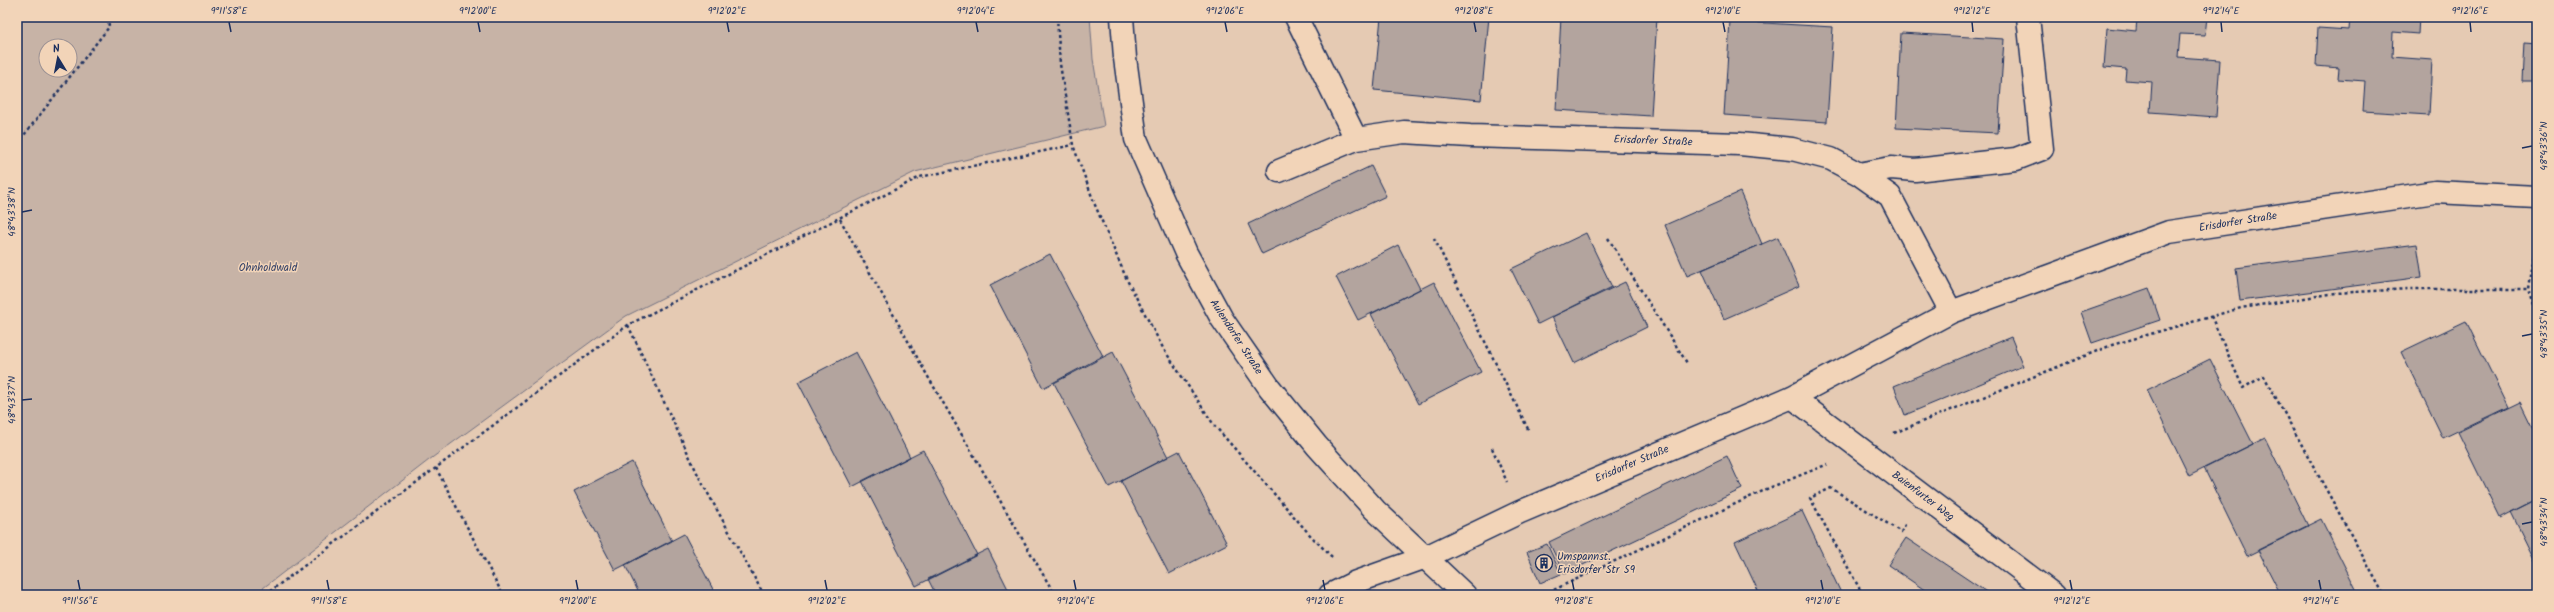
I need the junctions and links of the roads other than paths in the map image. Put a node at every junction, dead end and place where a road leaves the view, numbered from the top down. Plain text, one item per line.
1 (1122, 17) edge
2 (1296, 17) edge
3 (2028, 17) edge
4 (1356, 139) junction
5 (1279, 171) dead end
6 (1859, 174) junction
7 (2537, 197) edge
8 (1951, 312) junction
9 (1792, 397) junction
10 (1426, 557) junction
11 (1330, 595) edge
12 (1465, 595) edge
13 (2054, 595) edge

1 - 10 street, Aulendorfer Straße
2 - 4 street
3 - 6 street
4 - 5 street, Erisdorfer Straße
4 - 6 street, Erisdorfer Straße
6 - 8 street, Erisdorfer Straße
7 - 8 street, Erisdorfer Straße
8 - 9 street, Erisdorfer Straße
9 - 10 street, Erisdorfer Straße
9 - 13 street, Baienfurter Weg
10 - 11 street, Erisdorfer Straße
10 - 12 street, Aulendorfer Straße

